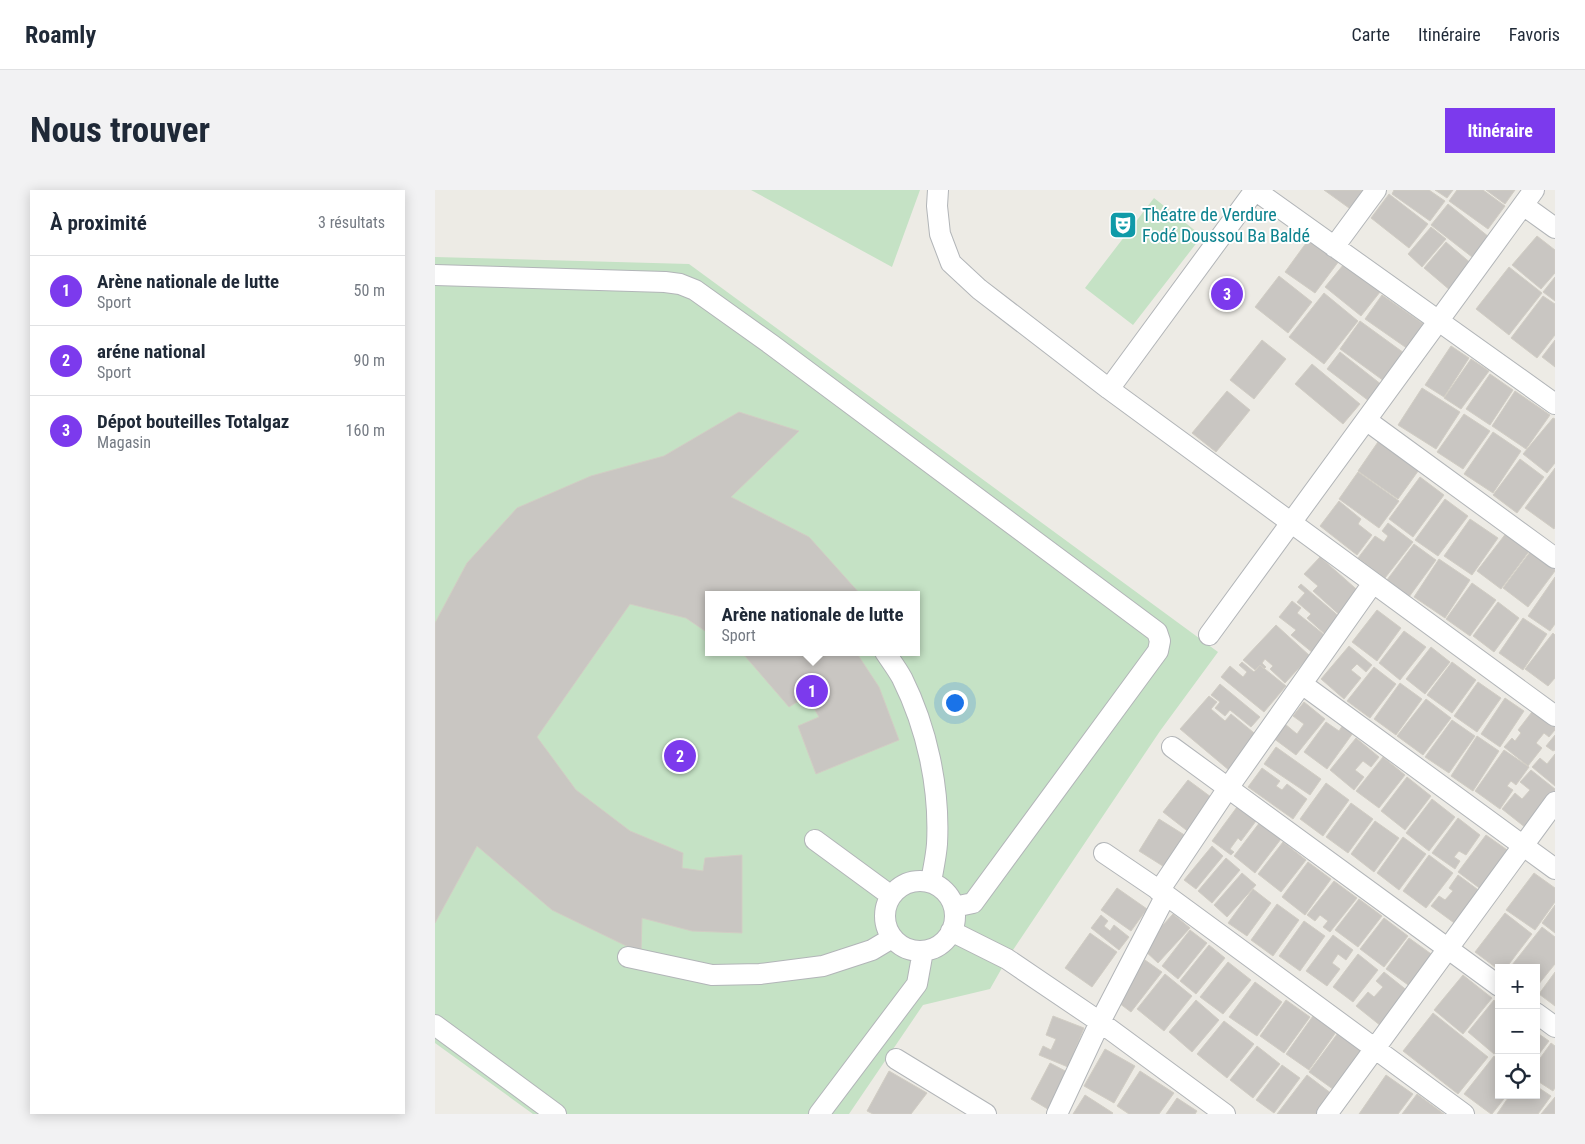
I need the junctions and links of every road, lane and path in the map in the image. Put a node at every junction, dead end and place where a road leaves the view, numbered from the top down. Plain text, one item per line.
1 (938, 190) edge
2 (1255, 190) edge
3 (1376, 190) edge
4 (1529, 197) edge
5 (1555, 228) edge
6 (1335, 247) junction
7 (435, 275) edge
8 (1438, 321) junction
9 (1109, 389) junction
10 (1555, 404) edge
11 (1366, 420) junction
12 (1291, 523) junction
13 (1555, 558) edge
14 (1373, 583) junction
15 (1209, 635) dead end
16 (888, 656) edge
17 (1302, 684) junction
18 (1555, 716) edge
19 (1172, 747) dead end
20 (1228, 788) junction
21 (1555, 802) edge
22 (815, 840) dead end
23 (1523, 846) junction
24 (1104, 853) dead end
25 (1555, 870) edge
26 (931, 882) junction
27 (1163, 893) junction
28 (891, 895) junction
29 (955, 907) junction
30 (951, 931) junction
31 (892, 938) junction
32 (1448, 948) junction
33 (923, 951) junction
34 (628, 958) dead end
35 (1495, 983) edge
36 (1540, 1016) edge
37 (1100, 1022) junction
38 (435, 1025) edge
39 (1555, 1027) edge
40 (1375, 1049) junction
41 (895, 1059) dead end
42 (556, 1114) edge
43 (819, 1114) edge
44 (986, 1114) edge
45 (1057, 1114) edge
46 (1225, 1114) edge
47 (1327, 1114) edge
48 (1464, 1114) edge

1 - 9 street
2 - 6 street
2 - 9 street
3 - 6 street
4 - 5 street
4 - 8 street
6 - 8 street
7 - 29 street
8 - 10 street
8 - 11 street
9 - 12 street
11 - 12 street
11 - 13 street
12 - 14 street
12 - 15 street
14 - 17 street
14 - 18 street
16 - 26 street
17 - 20 street
17 - 23 street
19 - 20 street
20 - 27 street
20 - 32 street
21 - 23 street
22 - 28 street
23 - 25 street
23 - 32 street
24 - 27 street
26 - 28 street
26 - 29 street
27 - 37 street
27 - 40 street
28 - 31 street
29 - 30 street
30 - 33 street
30 - 37 street
31 - 33 street
31 - 34 street
32 - 35 street
32 - 40 street
33 - 43 street
36 - 39 street
37 - 45 street
37 - 46 street
38 - 42 street
40 - 47 street
40 - 48 street
41 - 44 street

